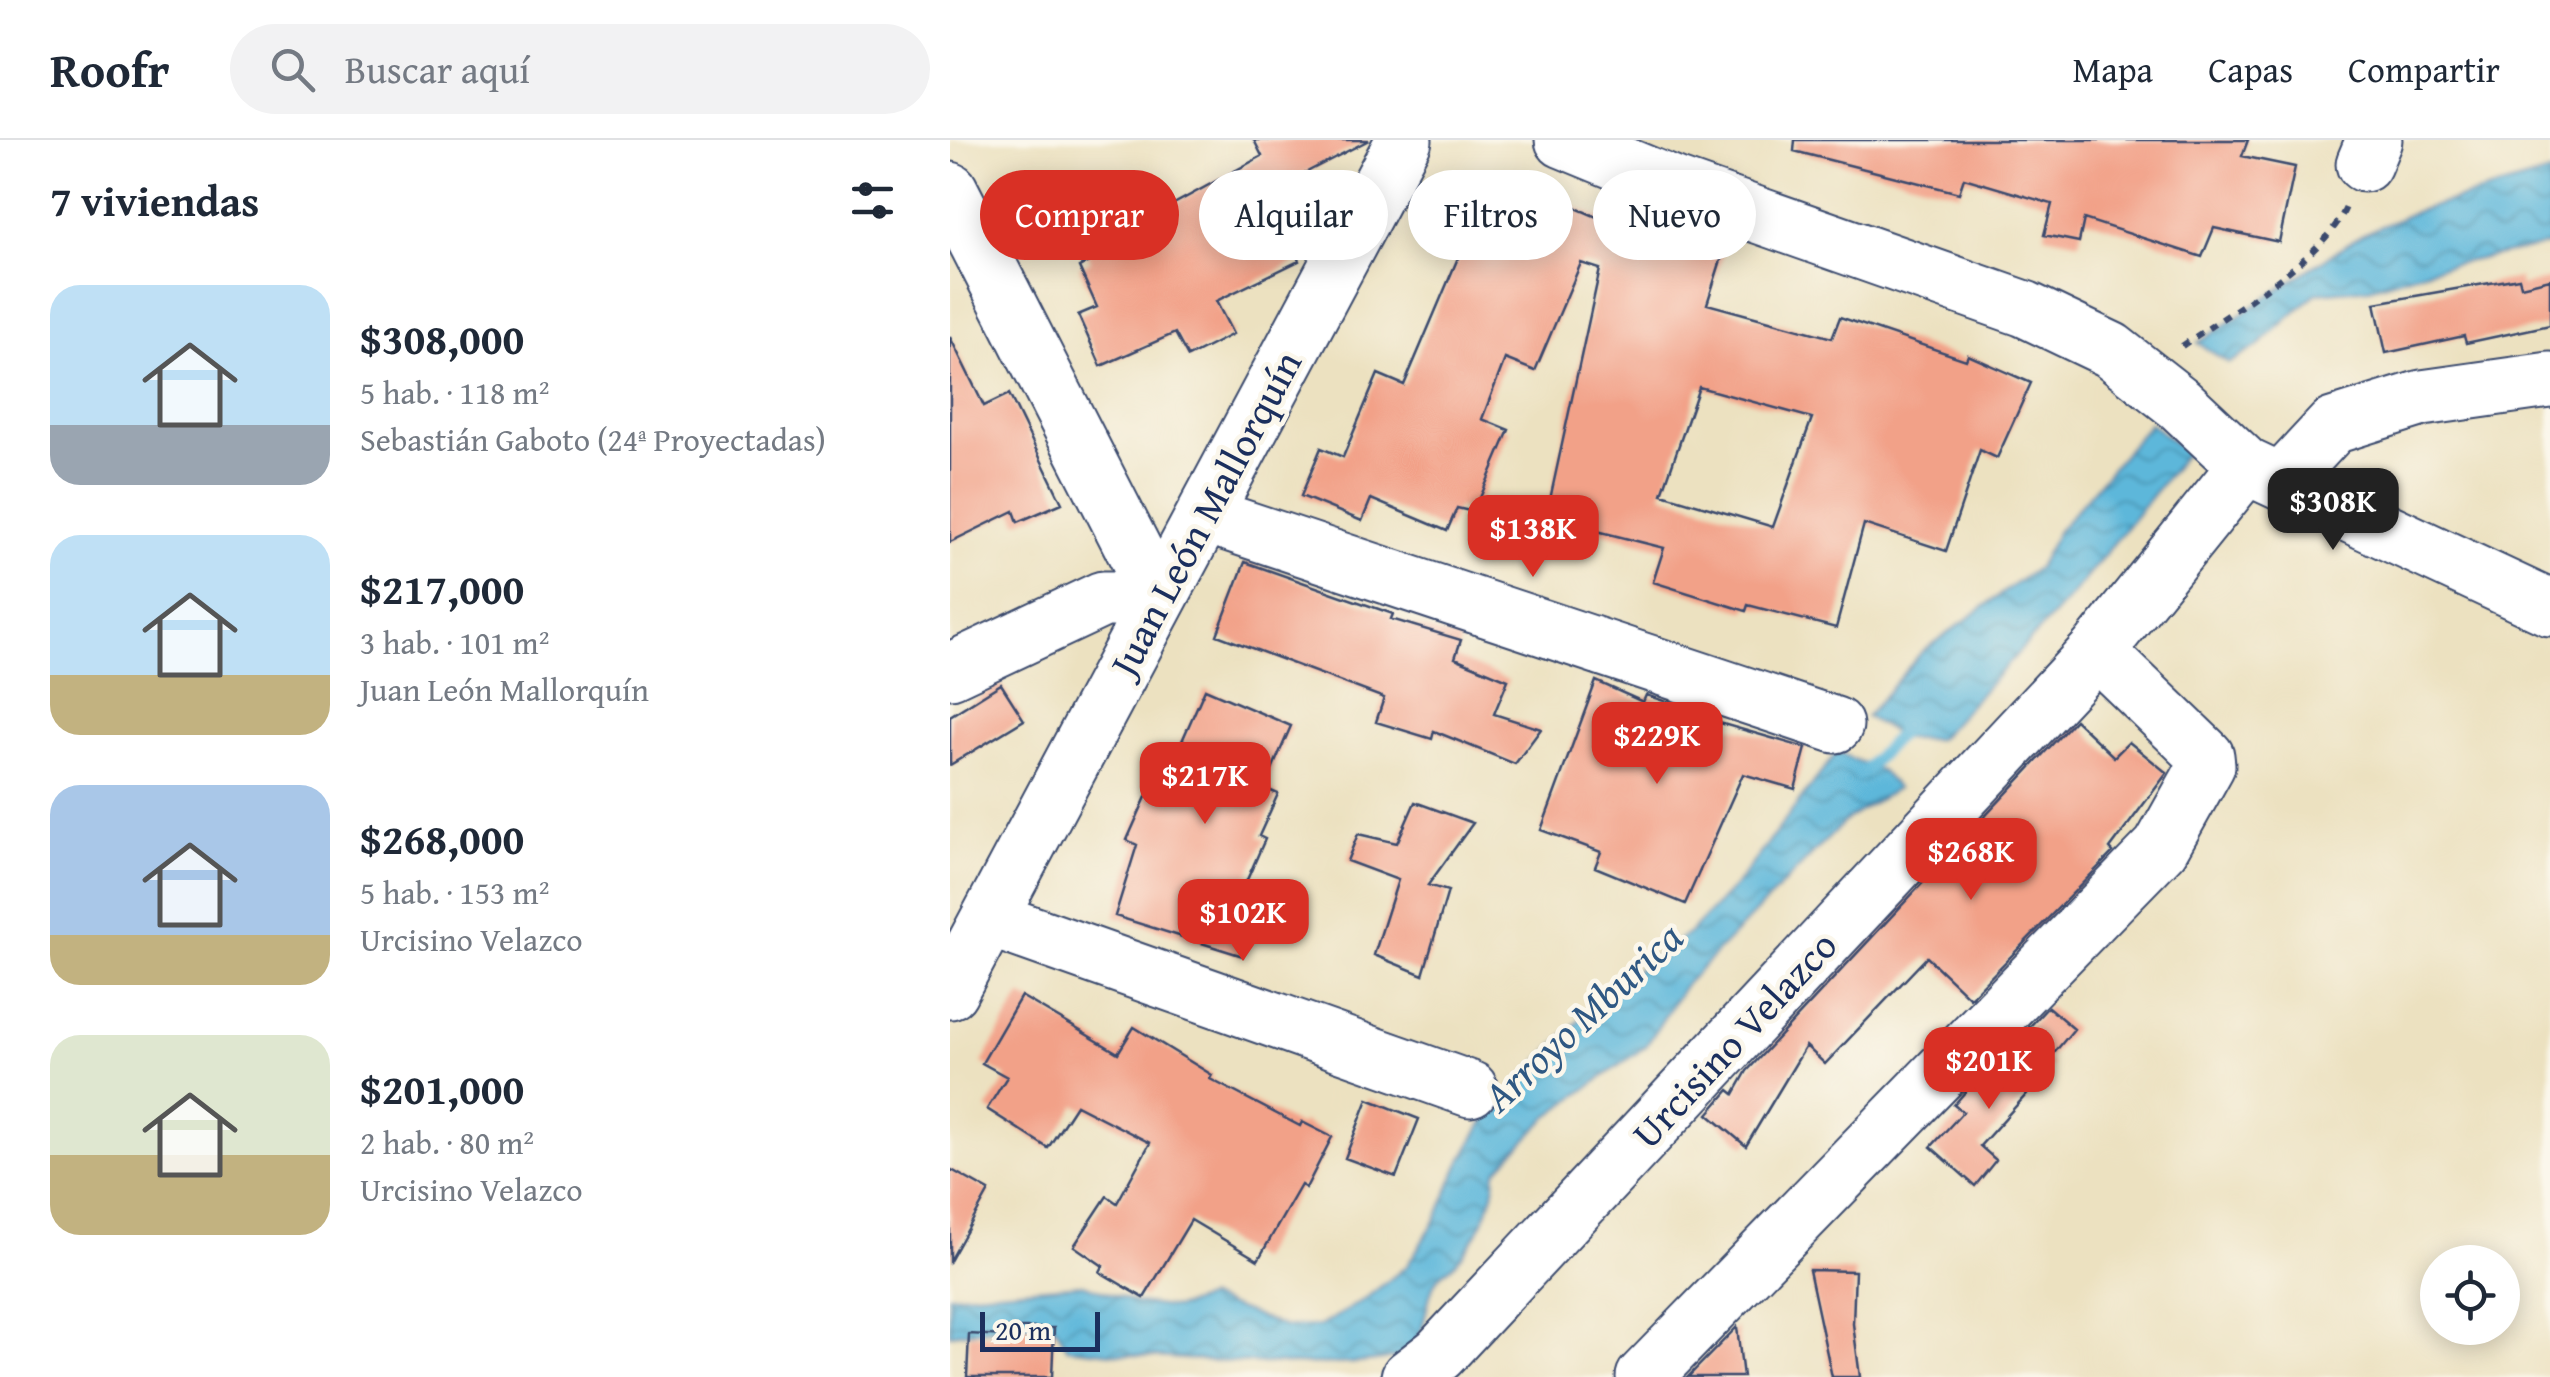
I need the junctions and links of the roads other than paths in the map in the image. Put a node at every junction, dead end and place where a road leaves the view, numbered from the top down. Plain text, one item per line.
1 (1404, 140) edge
2 (1563, 140) edge
3 (950, 190) edge
4 (2550, 380) edge
5 (2263, 474) junction
6 (1204, 515) junction
7 (1160, 600) junction
8 (2550, 608) edge
9 (2098, 651) junction
10 (950, 671) edge
11 (1835, 725) dead end
12 (988, 919) junction
13 (950, 992) edge
14 (1470, 1089) dead end
15 (1409, 1377) edge
16 (1644, 1377) edge

1 - 6 street, Juan León Mallorquín
2 - 5 street
3 - 7 street
4 - 5 street, Urcisino Velazco
5 - 8 street
5 - 9 street, Urcisino Velazco
6 - 7 street, Juan León Mallorquín
6 - 11 street
7 - 10 street
7 - 12 street, Juan León Mallorquín
9 - 15 street, Urcisino Velazco
9 - 16 street
12 - 13 street, Juan León Mallorquín
12 - 14 street

